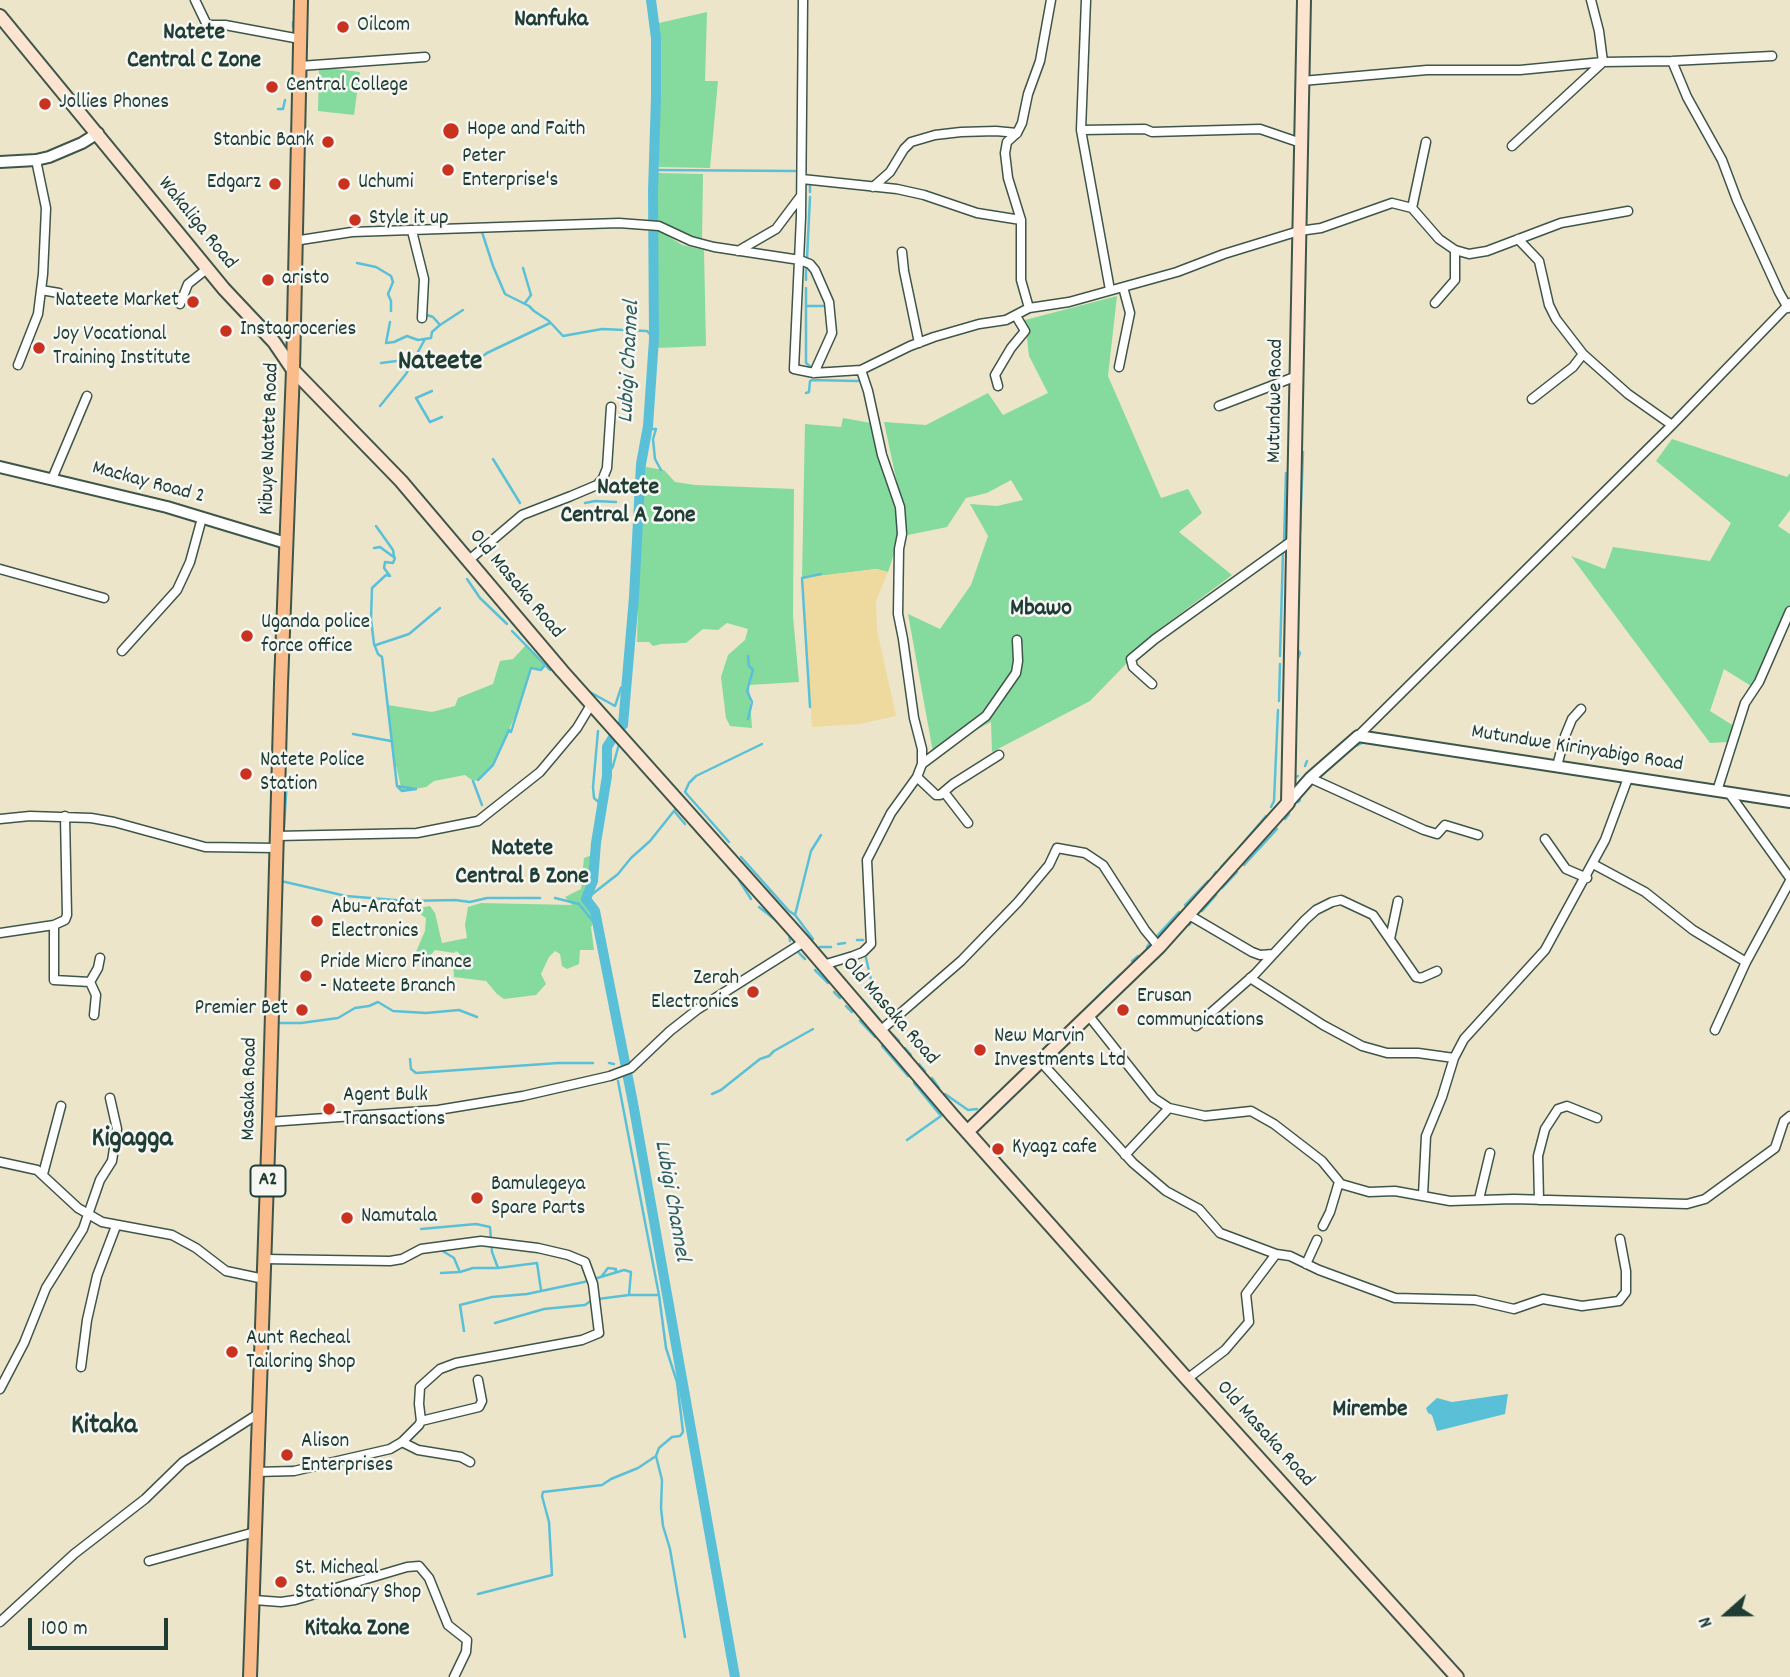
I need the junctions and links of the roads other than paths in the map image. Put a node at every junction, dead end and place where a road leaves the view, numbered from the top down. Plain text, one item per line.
1 (195, 0) edge
2 (301, 0) edge
3 (803, 0) edge
4 (1051, 0) edge
5 (1086, 0) edge
6 (1304, 0) edge
7 (1591, 0) edge
8 (0, 16) edge
9 (300, 39) junction
10 (1772, 56) dead end
11 (425, 57) dead end
12 (1672, 61) junction
13 (1603, 62) junction
14 (300, 66) junction
15 (1302, 80) junction
16 (1081, 130) junction
17 (98, 133) junction
18 (1017, 133) junction
19 (1426, 142) dead end
20 (1301, 143) junction
21 (1512, 146) dead end
22 (36, 160) junction
23 (0, 162) edge
24 (802, 179) junction
25 (873, 187) junction
26 (801, 196) junction
27 (1412, 208) junction
28 (1628, 211) dead end
29 (1021, 220) junction
30 (412, 231) junction
31 (1299, 231) junction
32 (1518, 239) junction
33 (294, 242) junction
34 (1455, 250) junction
35 (738, 251) junction
36 (902, 252) dead end
37 (800, 260) junction
38 (208, 268) junction
39 (1123, 287) junction
40 (41, 290) junction
41 (1110, 290) junction
42 (59, 293) dead end
43 (180, 303) dead end
44 (1435, 303) dead end
45 (1789, 306) edge
46 (1029, 308) junction
47 (1016, 316) junction
48 (422, 318) dead end
49 (919, 343) junction
50 (1583, 354) junction
51 (18, 365) dead end
52 (1119, 367) dead end
53 (293, 370) junction
54 (861, 370) junction
55 (814, 373) junction
56 (1297, 376) junction
57 (998, 386) dead end
58 (88, 396) dead end
59 (1532, 399) dead end
60 (1219, 406) dead end
61 (611, 407) dead end
62 (1672, 425) junction
63 (0, 467) edge
64 (52, 479) junction
65 (202, 518) junction
66 (1293, 540) junction
67 (286, 543) junction
68 (469, 560) junction
69 (0, 569) edge
70 (104, 598) dead end
71 (1790, 611) edge
72 (1017, 639) dead end
73 (122, 651) dead end
74 (1152, 684) dead end
75 (592, 703) junction
76 (1581, 709) dead end
77 (1357, 736) junction
78 (999, 755) dead end
79 (922, 764) junction
80 (1557, 766) junction
81 (917, 777) junction
82 (1310, 778) junction
83 (1628, 778) junction
84 (944, 792) junction
85 (1723, 792) junction
86 (1790, 802) edge
87 (1288, 803) junction
88 (65, 816) junction
89 (0, 819) edge
90 (968, 823) dead end
91 (1478, 835) dead end
92 (1545, 839) dead end
93 (277, 842) junction
94 (1593, 864) junction
95 (1587, 878) junction
96 (1790, 879) edge
97 (1398, 901) dead end
98 (1189, 915) junction
99 (54, 925) junction
100 (0, 933) edge
101 (1390, 939) junction
102 (804, 942) junction
103 (1159, 947) junction
104 (1273, 954) junction
105 (100, 958) dead end
106 (1746, 962) junction
107 (823, 965) junction
108 (1437, 971) dead end
109 (1250, 978) junction
110 (90, 982) junction
111 (94, 1015) dead end
112 (1089, 1016) junction
113 (1196, 1026) dead end
114 (1715, 1030) dead end
115 (880, 1031) junction
116 (1454, 1058) junction
117 (1041, 1062) junction
118 (110, 1098) dead end
119 (61, 1106) dead end
120 (1168, 1108) junction
121 (1790, 1116) edge
122 (1597, 1118) dead end
123 (270, 1122) junction
124 (967, 1132) junction
125 (1490, 1153) dead end
126 (1125, 1155) junction
127 (0, 1162) edge
128 (43, 1174) junction
129 (1339, 1182) junction
130 (1423, 1195) junction
131 (1479, 1199) junction
132 (1539, 1200) junction
133 (89, 1215) junction
134 (116, 1226) junction
135 (1323, 1226) dead end
136 (1620, 1239) dead end
137 (1317, 1240) dead end
138 (1276, 1254) junction
139 (264, 1259) junction
140 (1306, 1264) junction
141 (264, 1279) junction
142 (81, 1367) dead end
143 (1187, 1379) junction
144 (478, 1380) dead end
145 (0, 1389) edge
146 (258, 1414) junction
147 (421, 1421) junction
148 (402, 1442) junction
149 (470, 1462) dead end
150 (256, 1472) junction
151 (255, 1532) junction
152 (149, 1561) dead end
153 (254, 1600) junction
154 (0, 1622) edge
155 (250, 1677) edge
156 (454, 1677) edge
157 (1457, 1677) edge

1 - 9 street
2 - 9 main road, Kibuye Natete Road / A2
3 - 24 street
4 - 18 street
5 - 16 street
6 - 15 main road, Mutundwe Road
7 - 13 street
8 - 17 main road, Wakaliga Road
9 - 14 main road, Kibuye Natete Road / A2
10 - 12 street
11 - 14 street
12 - 13 street
12 - 45 street
13 - 15 street
13 - 21 street
14 - 33 main road, Kibuye Natete Road / A2
15 - 20 main road, Mutundwe Road
16 - 20 street
16 - 41 street
17 - 22 street
17 - 38 main road, Wakaliga Road
18 - 25 street
18 - 29 street
19 - 27 street
20 - 31 main road, Mutundwe Road
22 - 23 street
22 - 40 street
24 - 25 street
24 - 26 street
25 - 29 street
26 - 35 street
26 - 37 street
27 - 31 street
27 - 34 street
28 - 32 street
29 - 46 street
30 - 33 street
30 - 35 street
30 - 48 street
31 - 39 street
31 - 56 main road, Mutundwe Road
32 - 34 street
32 - 50 street
33 - 53 main road, Kibuye Natete Road / A2
34 - 44 street
35 - 37 street
36 - 49 street
37 - 55 street
37 - 55 street
38 - 43 street
38 - 53 main road, Wakaliga Road
39 - 41 street
39 - 52 street
40 - 42 street
40 - 51 street
41 - 46 street
45 - 62 street
46 - 47 street
47 - 49 street
47 - 57 street
49 - 54 street
50 - 59 street
50 - 62 street
53 - 67 main road, Kibuye Natete Road / A2
53 - 68 main road, Old Masaka Road
54 - 55 street
54 - 79 street
56 - 60 street
56 - 66 main road, Mutundwe Road
58 - 64 street
61 - 68 street
62 - 77 street
63 - 64 street, Mackay Road 2
64 - 65 street, Mackay Road 2
65 - 67 street, Mackay Road 2
65 - 73 street
66 - 74 street
66 - 87 main road, Mutundwe Road
67 - 93 main road, Masaka Road / A2
68 - 75 main road, Old Masaka Road
69 - 70 street
71 - 85 street
72 - 79 street
75 - 93 street
75 - 102 main road, Old Masaka Road
76 - 80 street
77 - 80 street, Mutundwe Kirinyabigo Road
77 - 82 street
78 - 84 street
79 - 81 street
80 - 83 street, Mutundwe Kirinyabigo Road
81 - 84 street
81 - 107 street
82 - 87 street
82 - 91 street
83 - 85 street, Mutundwe Kirinyabigo Road
83 - 94 street
84 - 90 street
85 - 86 street, Mutundwe Kirinyabigo Road
85 - 96 street
87 - 98 main road
88 - 89 street
88 - 93 street
88 - 99 street
92 - 95 street
93 - 123 main road, Masaka Road / A2
94 - 95 street
94 - 106 street
95 - 116 street
96 - 106 street
97 - 101 street
98 - 103 main road
98 - 104 street
99 - 100 street
99 - 110 street
101 - 104 street
101 - 108 street
102 - 107 main road, Old Masaka Road
102 - 123 street
103 - 112 main road
103 - 115 street
104 - 109 street
105 - 110 street
106 - 114 street
107 - 115 main road, Old Masaka Road
109 - 113 street
109 - 116 street
110 - 111 street
112 - 117 main road
112 - 120 street
115 - 124 main road, Old Masaka Road
116 - 130 street
117 - 124 main road
117 - 126 street
118 - 133 street
119 - 128 street
120 - 126 street
120 - 129 street
121 - 132 street
122 - 132 street
123 - 139 main road, Masaka Road / A2
124 - 143 main road, Old Masaka Road
125 - 131 street
126 - 138 street
127 - 128 street
128 - 133 street
129 - 130 street
129 - 135 street
130 - 131 street
131 - 132 street
133 - 134 street
133 - 145 street
134 - 141 street
134 - 142 street
136 - 140 street
137 - 140 street
138 - 140 street
138 - 143 street
139 - 141 main road, Masaka Road / A2
139 - 147 street
141 - 146 main road, Masaka Road / A2
143 - 157 main road, Old Masaka Road
144 - 147 street
146 - 150 main road, Masaka Road / A2
146 - 154 street
147 - 148 street
148 - 149 street
148 - 150 street
150 - 151 main road, Masaka Road / A2
151 - 152 street
151 - 153 main road, Masaka Road / A2
153 - 155 main road, Masaka Road / A2
153 - 156 street

